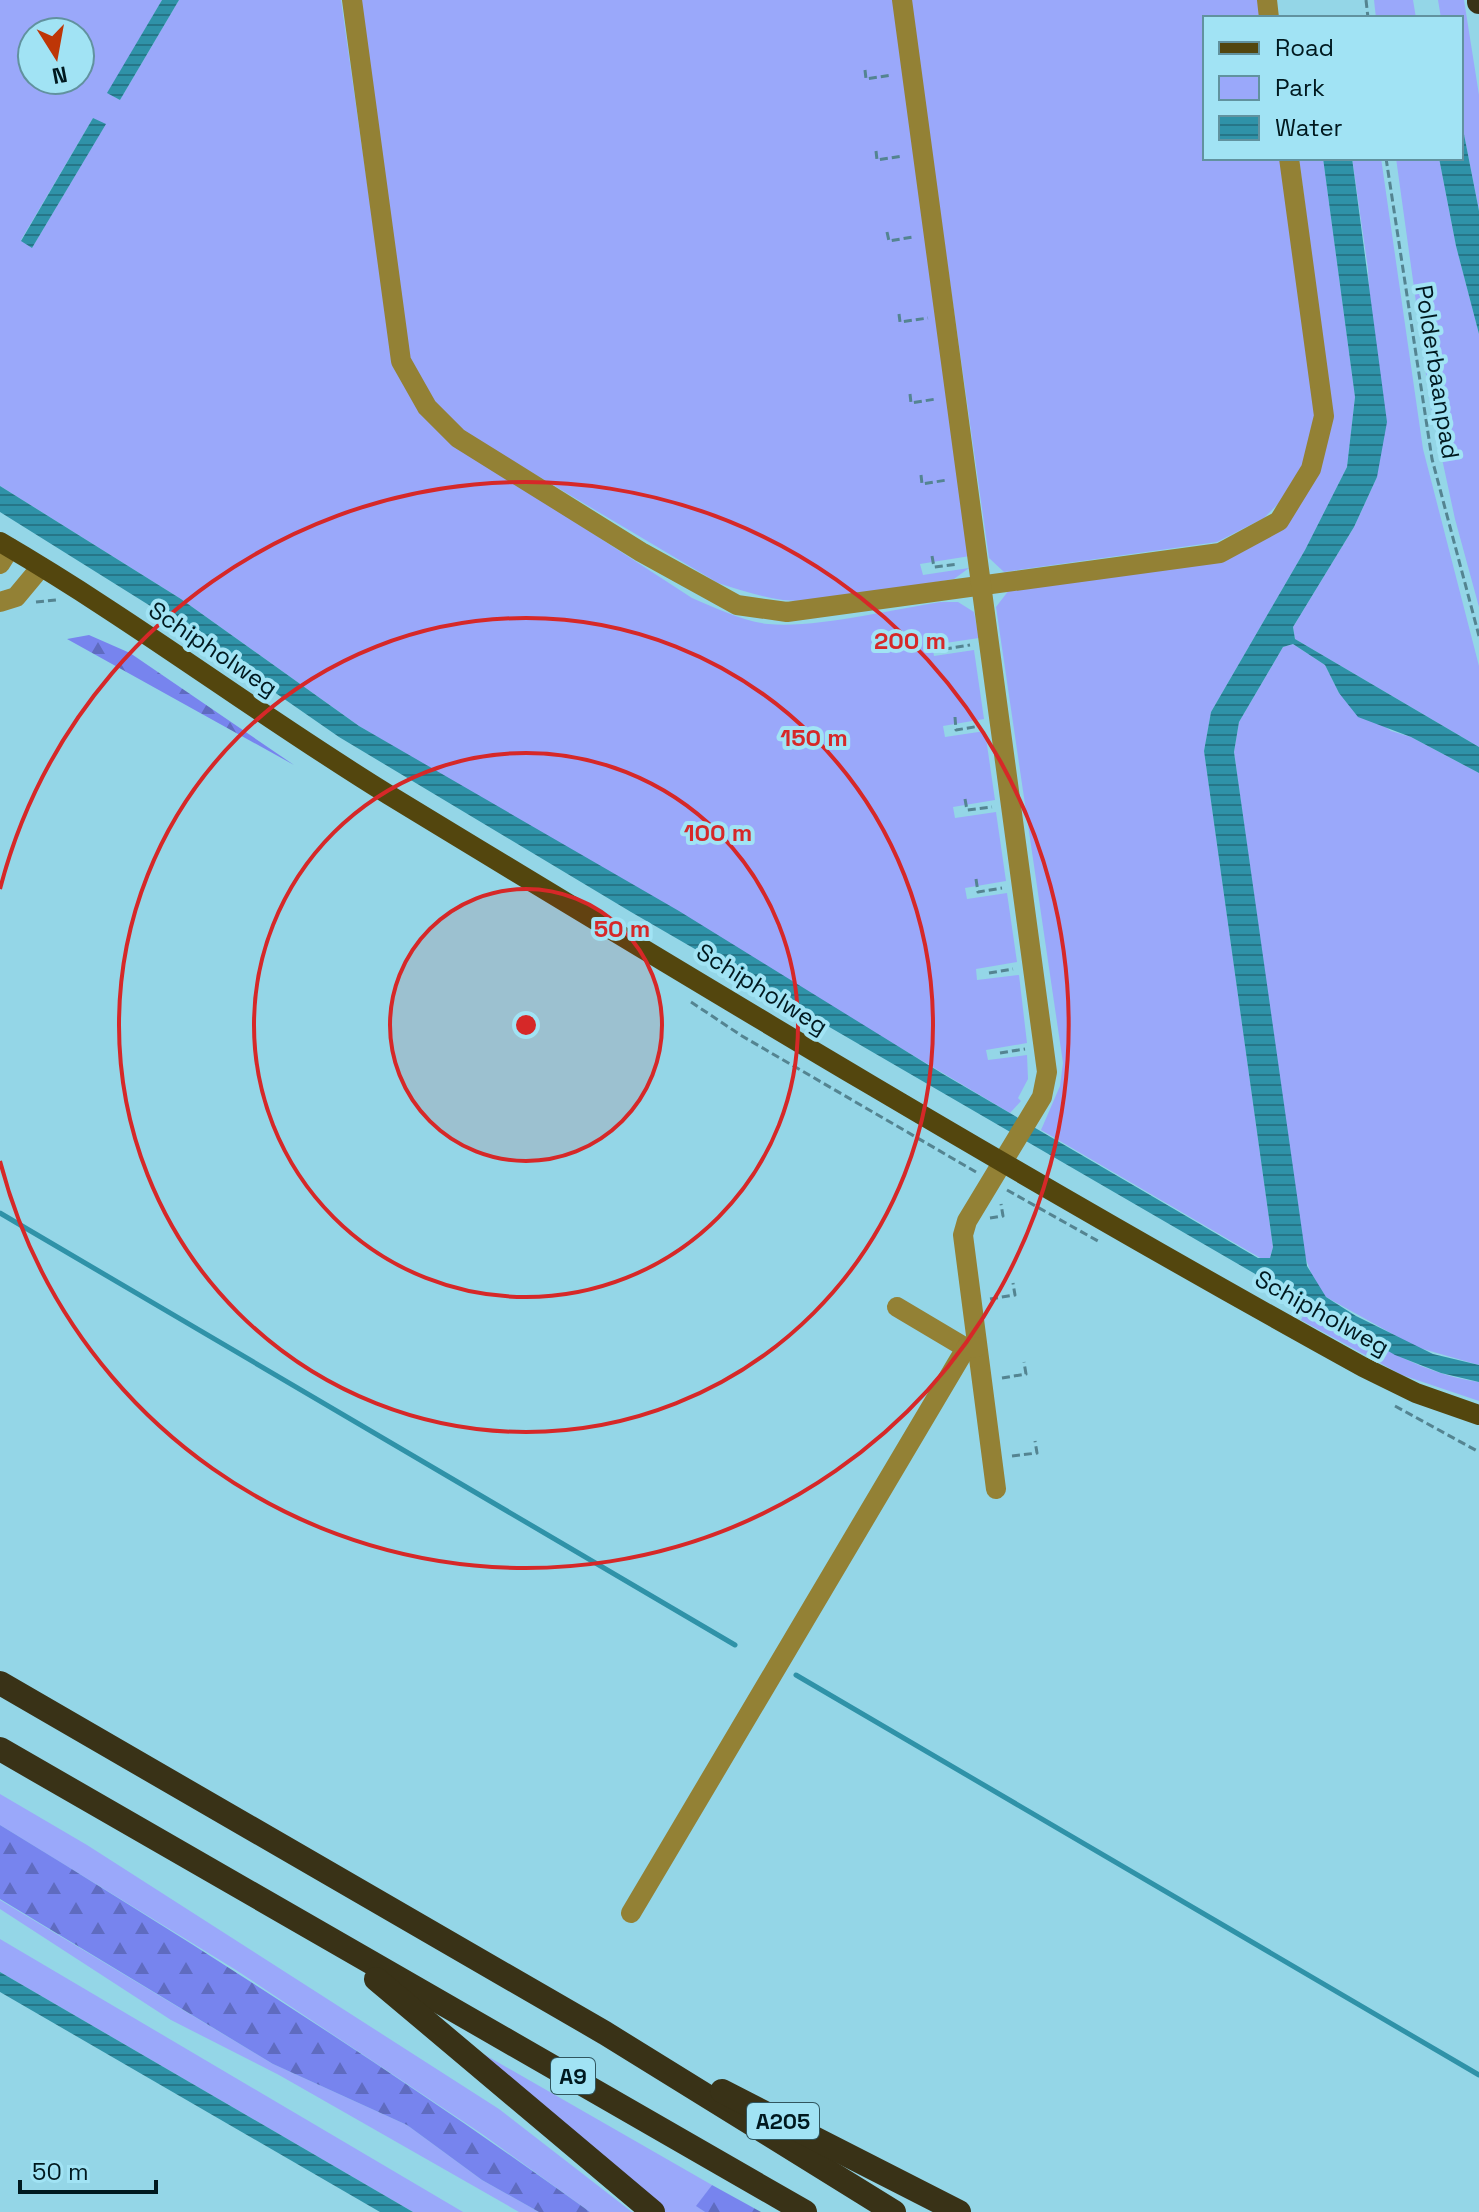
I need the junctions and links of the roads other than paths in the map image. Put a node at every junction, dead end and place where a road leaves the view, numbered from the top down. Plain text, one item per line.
1 (352, 0) edge
2 (902, 0) edge
3 (1289, 160) edge
4 (3, 551) edge
5 (41, 567) junction
6 (982, 587) junction
7 (0, 602) edge
8 (1000, 1164) junction
9 (897, 1307) dead end
10 (972, 1347) junction
11 (1479, 1415) edge
12 (996, 1489) dead end
13 (0, 1683) edge
14 (0, 1749) edge
15 (631, 1913) dead end
16 (338, 1947) junction
17 (605, 2033) junction
18 (653, 2212) edge
19 (805, 2212) edge
20 (894, 2212) edge
21 (959, 2212) edge

1 - 6 street
2 - 6 street
3 - 6 street
4 - 5 main road, Schipholweg
5 - 7 street
5 - 8 main road, Schipholweg
6 - 8 street
8 - 10 street
8 - 11 main road, Schipholweg
9 - 10 street
10 - 12 street
10 - 15 street
13 - 17 highway, A9
14 - 16 highway, A9
16 - 18 highway, A9
16 - 19 highway, A9
17 - 20 highway, A9
17 - 21 highway, A205

